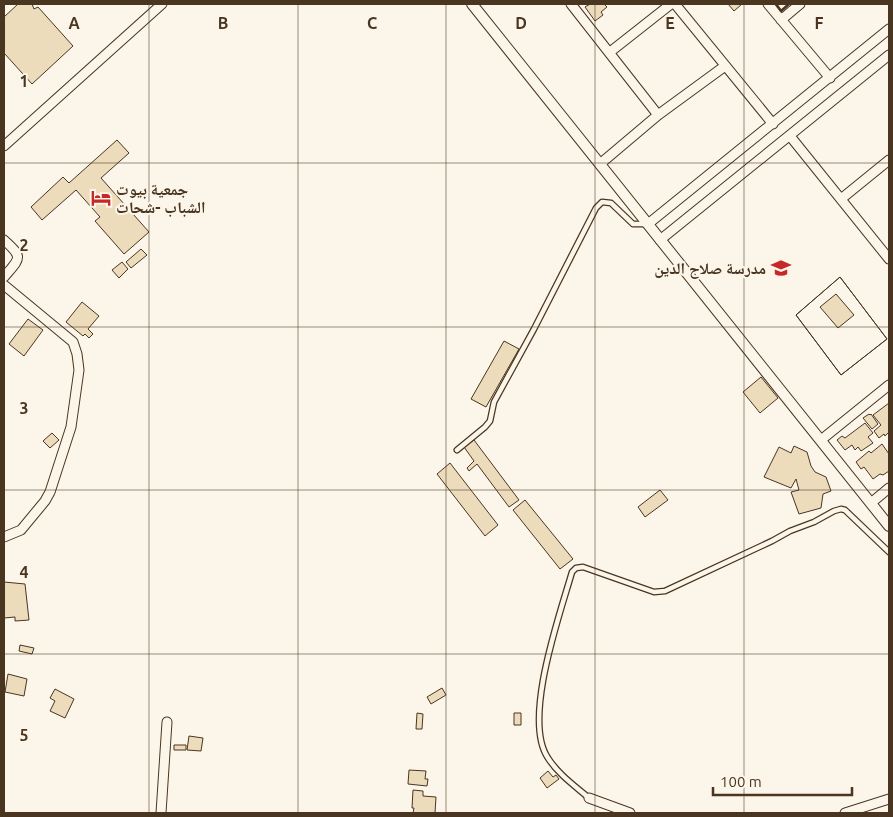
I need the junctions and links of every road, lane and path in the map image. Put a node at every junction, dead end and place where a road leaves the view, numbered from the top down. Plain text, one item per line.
1 (162, 4) edge
2 (473, 4) edge
3 (572, 4) edge
4 (670, 4) edge
5 (674, 4) edge
6 (768, 4) edge
7 (800, 4) edge
8 (781, 20) junction
9 (889, 29) edge
10 (610, 52) junction
11 (889, 55) edge
12 (725, 66) junction
13 (830, 78) junction
14 (658, 116) junction
15 (773, 124) junction
16 (790, 136) junction
17 (4, 146) edge
18 (889, 160) edge
19 (600, 164) junction
20 (841, 199) junction
21 (648, 224) junction
22 (4, 240) edge
23 (660, 240) junction
24 (889, 258) edge
25 (4, 277) edge
26 (4, 285) edge
27 (889, 384) edge
28 (821, 440) junction
29 (457, 450) dead end
30 (889, 488) edge
31 (871, 503) junction
32 (889, 526) edge
33 (4, 537) edge
34 (889, 552) edge
35 (167, 722) dead end
36 (589, 798) joint
37 (889, 799) edge
38 (161, 813) edge
39 (630, 813) edge
40 (845, 813) edge

1 - 17 street
2 - 19 street
3 - 10 street
4 - 10 street
5 - 12 street
6 - 8 street
7 - 8 street
8 - 13 street
9 - 13 street
10 - 14 street
11 - 16 street
12 - 14 street
12 - 15 street
13 - 15 street
14 - 19 street
15 - 21 street
16 - 20 street
16 - 23 street
18 - 20 street
19 - 21 street
20 - 24 street
21 - 23 street
21 - 29 lane
22 - 25 street
23 - 28 street
26 - 33 street
27 - 28 street
28 - 31 street
30 - 31 street
31 - 32 street
34 - 36 lane
35 - 38 street
36 - 39 street
37 - 40 street

